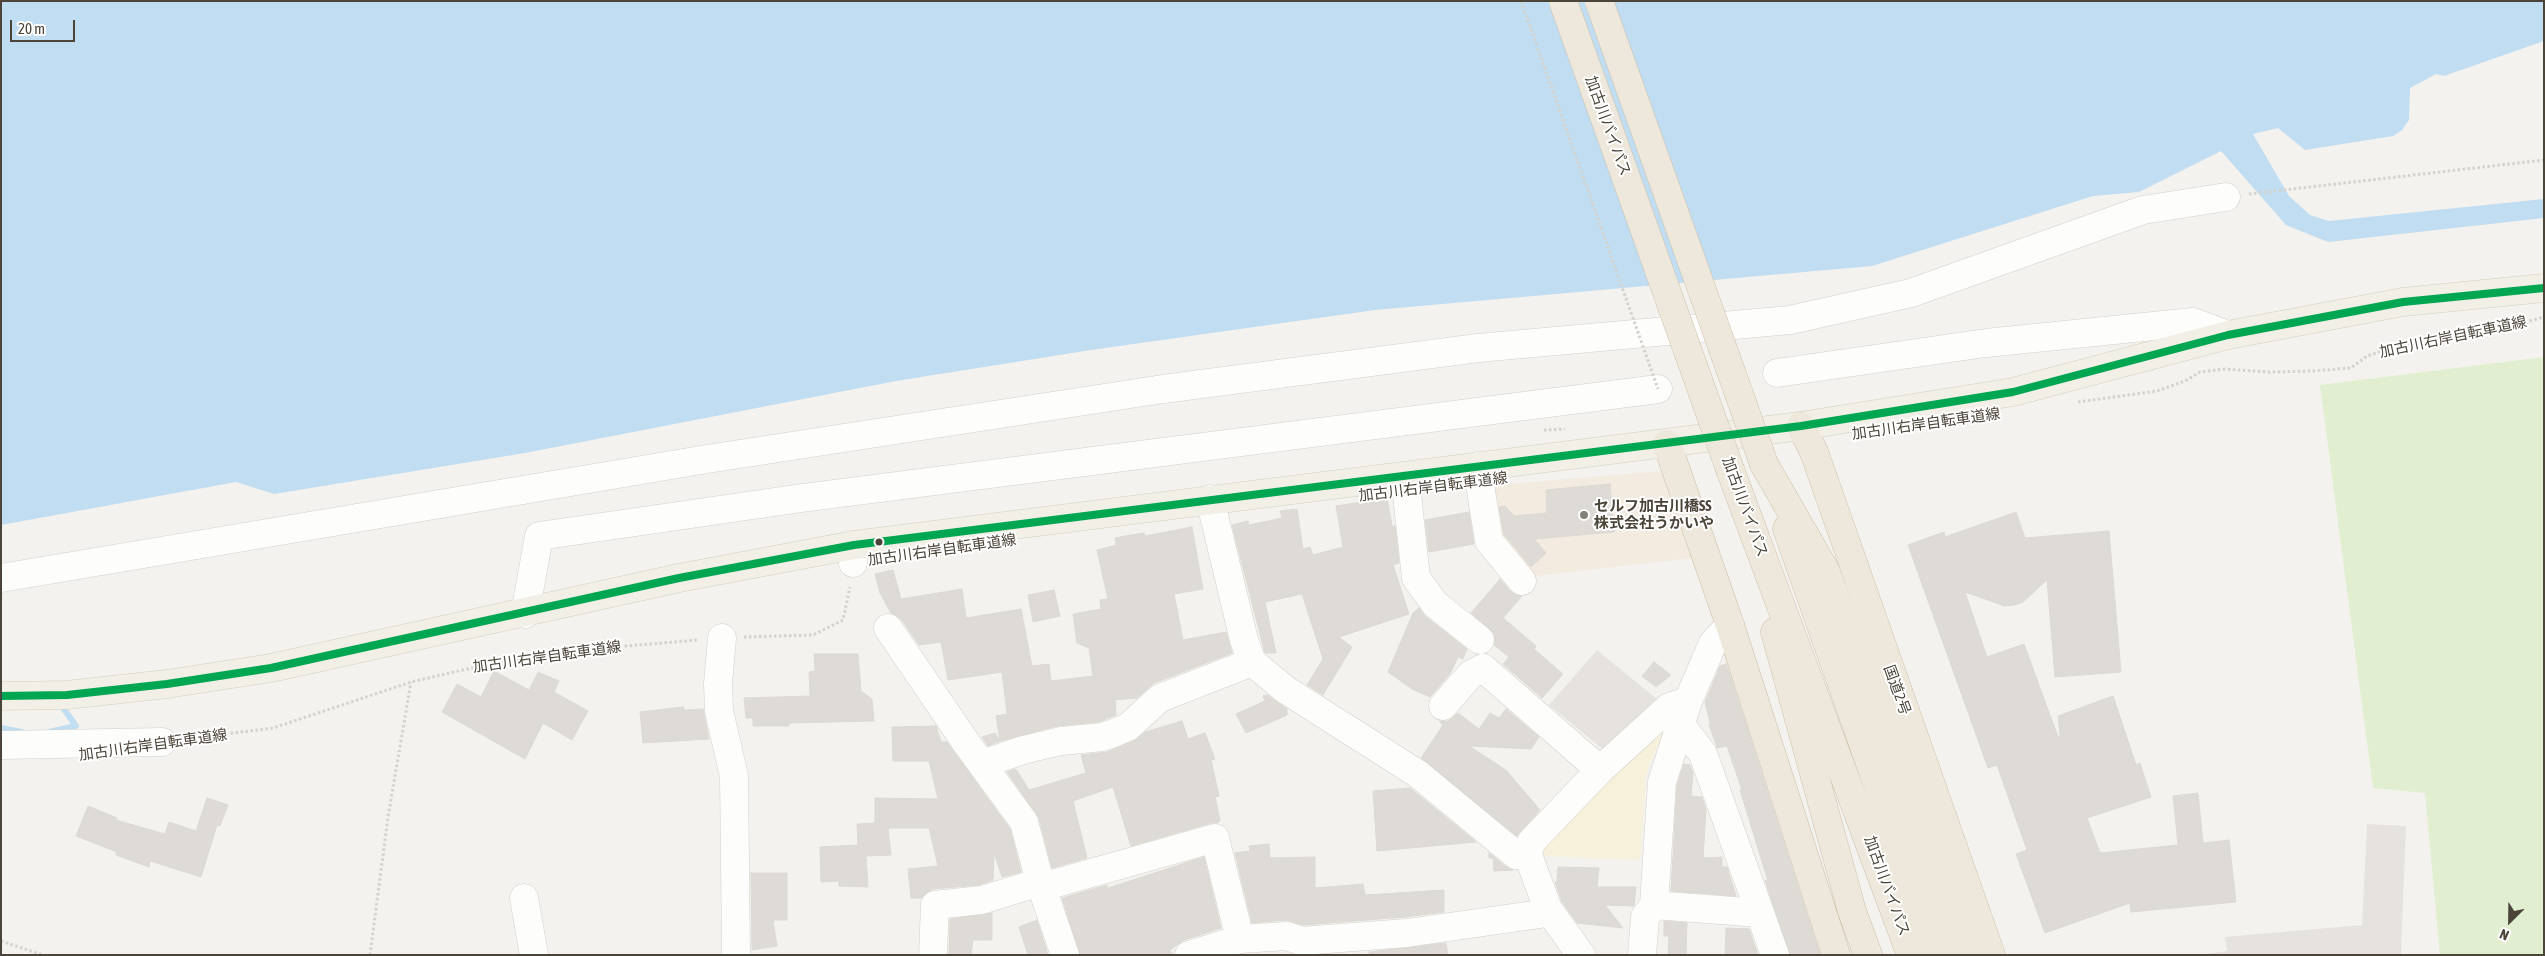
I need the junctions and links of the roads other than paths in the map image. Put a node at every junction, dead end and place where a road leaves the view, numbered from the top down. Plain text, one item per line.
1 (1563, 1) edge
2 (1599, 1) edge
3 (2226, 197) road end
4 (2544, 288) edge
5 (2228, 335) junction
6 (1777, 373) dead end
7 (1658, 389) road end
8 (1801, 426) junction
9 (1667, 444) junction
10 (1764, 464) junction
11 (1477, 466) junction
12 (1731, 472) junction
13 (1404, 476) junction
14 (1210, 499) junction
15 (1, 578) edge
16 (1522, 581) dead end
17 (525, 614) junction
18 (1730, 625) junction
19 (888, 628) dead end
20 (722, 638) road end
21 (1480, 640) dead end
22 (1252, 662) junction
23 (1, 696) edge
24 (1444, 706) dead end
25 (1684, 713) junction
26 (162, 742) road end
27 (1, 745) edge
28 (982, 764) junction
29 (1600, 770) junction
30 (1528, 855) junction
31 (1041, 884) junction
32 (524, 898) dead end
33 (1654, 905) junction
34 (1548, 909) junction
35 (1760, 913) junction
36 (1240, 939) junction
37 (534, 955) edge
38 (736, 955) edge
39 (933, 955) edge
40 (1065, 955) edge
41 (1189, 955) edge
42 (1581, 955) edge
43 (1642, 955) edge
44 (1775, 955) edge
45 (1836, 955) edge
46 (1868, 955) edge
47 (1911, 955) edge
48 (1938, 955) edge
49 (1967, 955) edge
50 (1991, 955) edge

1 - 12 highway, 加古川バイパス, bridge
2 - 10 highway, 加古川バイパス, bridge
3 - 15 street
4 - 5 main road
5 - 6 street
5 - 8 main road
7 - 17 street
8 - 9 main road
8 - 50 highway, 国道2号
9 - 11 main road
9 - 18 highway
10 - 48 highway, 加古川バイパス
10 - 49 highway
11 - 13 main road
11 - 16 street
12 - 46 highway
12 - 47 highway, 加古川バイパス
13 - 14 main road
13 - 21 street
14 - 17 main road
14 - 22 street
17 - 23 main road
18 - 25 street
18 - 45 highway
19 - 28 street
20 - 38 street
22 - 28 street
22 - 30 street
24 - 29 street
25 - 29 street
25 - 33 street
25 - 35 street
26 - 27 street
28 - 31 street
29 - 30 street
30 - 34 street
31 - 36 street
31 - 39 street
31 - 40 street
32 - 37 street
33 - 35 street
33 - 43 street
34 - 36 street
34 - 42 street
35 - 44 street
36 - 41 street

